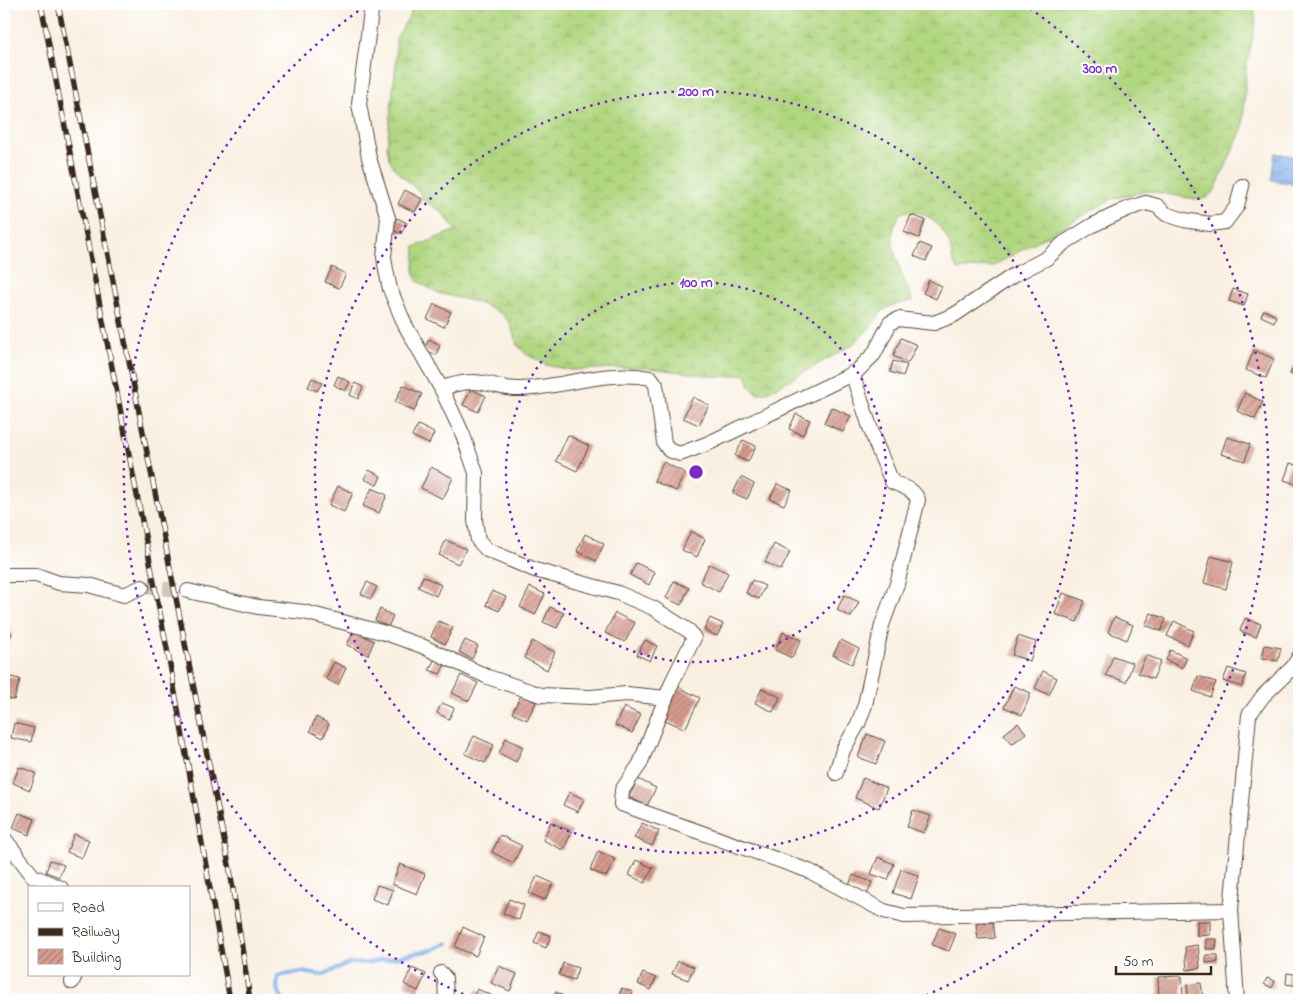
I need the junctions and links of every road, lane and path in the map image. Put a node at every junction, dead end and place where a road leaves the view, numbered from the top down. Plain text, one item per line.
1 (372, 4) edge
2 (1242, 186) dead end
3 (852, 374) junction
4 (440, 388) junction
5 (4, 575) edge
6 (142, 587) tunnel mouth
7 (188, 591) tunnel mouth
8 (1299, 657) edge
9 (666, 698) junction
10 (836, 773) dead end
11 (4, 838) edge
12 (57, 886) edge
13 (1232, 910) junction
14 (441, 973) dead end
15 (446, 1000) edge
16 (1236, 1000) edge

1 - 4 street
2 - 3 street
3 - 4 street
3 - 10 street
4 - 9 street
5 - 6 street
7 - 9 street
8 - 13 street
9 - 13 street
11 - 12 street
13 - 16 street
14 - 15 street

